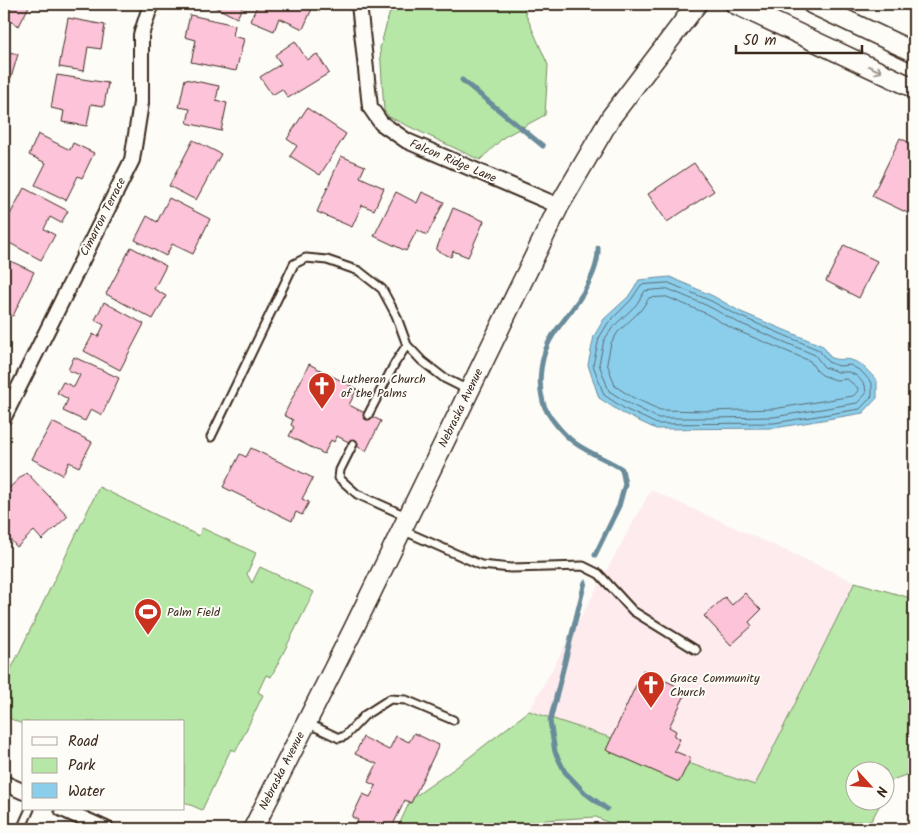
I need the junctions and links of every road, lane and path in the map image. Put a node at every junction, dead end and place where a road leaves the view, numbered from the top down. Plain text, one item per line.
1 (151, 4) edge
2 (359, 4) edge
3 (696, 4) edge
4 (735, 4) edge
5 (812, 4) edge
6 (914, 52) edge
7 (914, 88) edge
8 (559, 206) junction
9 (407, 345) junction
10 (469, 391) junction
11 (368, 415) dead end
12 (4, 417) edge
13 (211, 437) dead end
14 (353, 444) dead end
15 (404, 523) junction
16 (696, 650) dead end
17 (453, 720) dead end
18 (306, 723) junction
19 (4, 783) edge
20 (22, 791) edge
21 (30, 810) edge
22 (64, 810) edge
23 (21, 829) edge
24 (106, 829) edge
25 (253, 829) edge

1 - 12 street, Cimarron Terrace
2 - 8 street, Falcon Ridge Lane
3 - 8 main road, Nebraska Avenue
4 -> 7 main road
5 - 6 main road
8 - 10 main road, Nebraska Avenue
9 - 10 lane
9 - 11 lane
9 - 13 lane
10 - 15 main road, Nebraska Avenue
14 - 15 lane
15 - 16 lane
15 - 18 main road, Nebraska Avenue
17 - 18 lane
18 - 25 main road, Nebraska Avenue
19 - 20 street
21 - 23 lane
22 - 24 street

